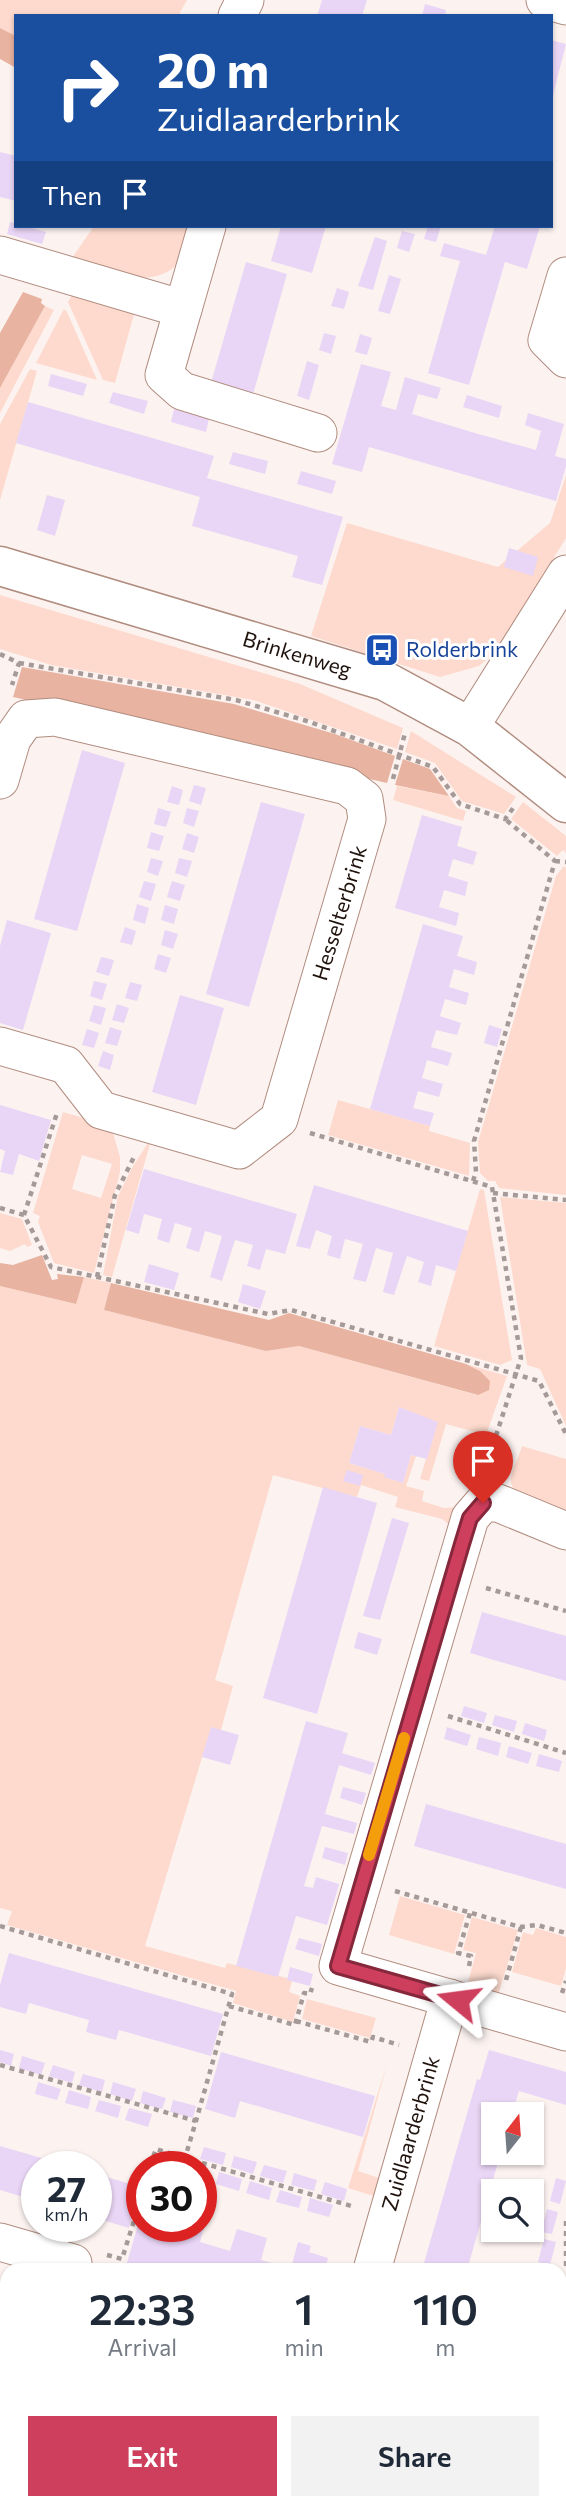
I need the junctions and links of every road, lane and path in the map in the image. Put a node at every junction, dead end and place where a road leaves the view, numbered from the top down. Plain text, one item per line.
1 (545, 0) edge
2 (566, 6) edge
3 (206, 228) edge
4 (0, 255) edge
5 (566, 275) edge
6 (183, 309) junction
7 (566, 359) edge
8 (318, 433) dead end
9 (0, 566) edge
10 (566, 573) edge
11 (19, 663) dead end
12 (421, 701) junction
13 (470, 727) junction
14 (400, 753) junction
15 (535, 778) junction
16 (0, 780) edge
17 (566, 803) edge
18 (365, 805) junction
19 (505, 819) junction
20 (555, 861) junction
21 (566, 862) edge
22 (0, 1046) edge
23 (87, 1091) junction
24 (278, 1119) junction
25 (150, 1124) junction
26 (473, 1181) junction
27 (493, 1193) junction
28 (566, 1200) edge
29 (0, 1208) edge
30 (24, 1214) junction
31 (97, 1277) junction
32 (515, 1374) junction
33 (566, 1434) edge
34 (483, 1503) junction
35 (566, 1531) edge
36 (454, 1569) junction
37 (566, 1611) edge
38 (413, 1705) junction
39 (566, 1753) edge
40 (361, 1882) junction
41 (470, 1913) junction
42 (0, 1926) edge
43 (521, 1927) junction
44 (566, 1933) edge
45 (338, 1966) junction
46 (454, 1999) junction
47 (229, 2006) junction
48 (498, 2011) junction
49 (296, 2021) junction
50 (566, 2032) edge
51 (434, 2055) junction
52 (0, 2065) edge
53 (196, 2121) junction
54 (187, 2151) edge
55 (217, 2167) edge
56 (387, 2217) junction
57 (566, 2221) edge
58 (0, 2242) edge
59 (127, 2242) edge
60 (60, 2263) edge
61 (66, 2263) edge
62 (374, 2263) edge
63 (566, 2263) edge

1 - 2 street
3 - 6 street
4 - 6 street
5 - 7 street
6 - 8 street
9 - 12 street, Brinkenweg
10 - 13 street
11 - 14 path
12 - 13 street, Brinkenweg
12 - 14 path
13 - 15 street, Brinkenweg
14 - 18 path
14 - 19 path
15 - 17 street, Brinkenweg
15 - 19 path
16 - 18 street
18 - 24 street, Hesselterbrink
19 - 20 path
20 - 21 path
20 - 26 path
22 - 23 street
23 - 25 street
23 - 30 path
24 - 25 street
24 - 26 path
25 - 31 path
26 - 27 path
27 - 28 path
27 - 32 path
29 - 30 path
30 - 31 path
31 - 32 path
32 - 33 path
32 - 34 path
34 - 35 street
34 - 36 street
36 - 37 path
36 - 38 street
38 - 39 path
38 - 40 street
40 - 41 path
40 - 45 street
41 - 43 path
41 - 46 path
42 - 47 path
43 - 44 path
43 - 48 path
45 - 46 street
45 - 49 path
46 - 48 street
46 - 51 street, Zuidlaarderbrink
47 - 49 path
47 - 53 path
48 - 50 street
49 - 51 path
51 - 56 street, Zuidlaarderbrink
52 - 53 path
53 - 54 path
55 - 56 path
56 - 62 street, Zuidlaarderbrink
57 - 63 path
58 - 60 street
59 - 61 path

